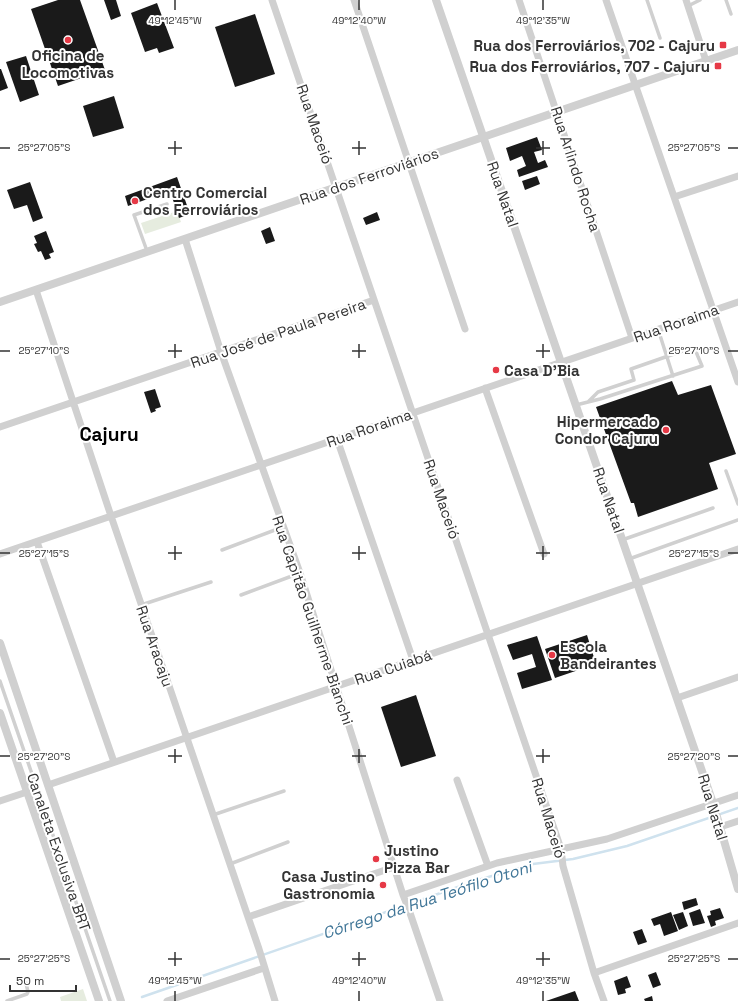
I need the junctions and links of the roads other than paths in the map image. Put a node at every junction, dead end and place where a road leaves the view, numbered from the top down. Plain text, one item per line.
1 (272, 0) edge
2 (354, 0) edge
3 (436, 0) edge
4 (519, 0) edge
5 (606, 0) edge
6 (647, 0) edge
7 (700, 0) edge
8 (726, 0) edge
9 (687, 3) edge
10 (731, 14) dead end
11 (660, 38) dead end
12 (738, 50) edge
13 (706, 61) junction
14 (635, 85) junction
15 (556, 112) junction
16 (483, 137) junction
17 (409, 162) junction
18 (738, 176) edge
19 (336, 187) junction
20 (674, 197) junction
21 (167, 204) dead end
22 (185, 239) junction
23 (147, 252) junction
24 (36, 290) junction
25 (374, 300) junction
26 (0, 302) edge
27 (738, 302) edge
28 (713, 310) junction
29 (465, 329) dead end
30 (658, 329) junction
31 (632, 338) junction
32 (221, 352) junction
33 (667, 357) junction
34 (561, 362) junction
35 (673, 376) junction
36 (738, 382) edge
37 (485, 388) junction
38 (588, 402) junction
39 (73, 403) junction
40 (576, 405) junction
41 (413, 413) junction
42 (0, 427) edge
43 (337, 439) junction
44 (261, 465) junction
45 (726, 471) dead end
46 (738, 504) edge
47 (712, 508) dead end
48 (111, 516) junction
49 (738, 520) edge
50 (283, 527) junction
51 (622, 540) junction
52 (37, 542) junction
53 (738, 549) edge
54 (222, 550) dead end
55 (0, 554) edge
56 (544, 554) dead end
57 (629, 559) junction
58 (300, 573) junction
59 (211, 582) dead end
60 (637, 583) junction
61 (241, 594) dead end
62 (141, 605) junction
63 (488, 634) junction
64 (0, 643) edge
65 (413, 660) junction
66 (738, 677) edge
67 (0, 681) edge
68 (336, 686) junction
69 (677, 698) junction
70 (0, 713) edge
71 (186, 738) junction
72 (114, 762) junction
73 (457, 780) dead end
74 (48, 785) junction
75 (284, 791) dead end
76 (27, 792) junction
77 (738, 795) edge
78 (0, 802) edge
79 (713, 803) junction
80 (213, 814) junction
81 (738, 821) edge
82 (720, 827) junction
83 (288, 842) dead end
84 (561, 849) junction
85 (230, 864) junction
86 (488, 866) junction
87 (394, 868) junction
88 (738, 889) edge
89 (404, 897) junction
90 (248, 917) junction
91 (738, 923) edge
92 (263, 965) junction
93 (594, 973) junction
94 (26, 983) dead end
95 (7, 1001) edge
96 (98, 1001) edge
97 (110, 1001) edge
98 (121, 1001) edge
99 (167, 1001) edge
100 (275, 1001) edge
101 (440, 1001) edge
102 (604, 1001) edge

1 - 19 street, Rua Maceió
2 - 17 street
3 - 16 street, Rua Natal
4 - 15 street, Rua Arlindo Rocha
5 - 14 street
6 - 11 lane
7 - 9 lane
8 - 10 lane
9 - 13 street
12 - 13 street, Rua dos Ferroviários
13 - 14 street, Rua dos Ferroviários
14 - 15 street, Rua dos Ferroviários
14 - 20 street
15 - 16 street, Rua dos Ferroviários
15 - 31 street, Rua Arlindo Rocha
16 - 17 street, Rua dos Ferroviários
16 - 34 street, Rua Natal
17 - 19 street, Rua dos Ferroviários
17 - 29 street
18 - 20 street
19 - 22 street, Rua dos Ferroviários
19 - 25 street, Rua Maceió
20 - 28 street
21 - 23 lane
22 - 23 street, Rua dos Ferroviários
22 - 32 street, Rua Capitão Guilherme Bianchi
23 - 24 street, Rua dos Ferroviários
24 - 26 street, Rua dos Ferroviários
24 - 39 street, Rua Aracaju
25 - 32 street, Rua José de Paula Pereira
25 - 41 street, Rua Maceió
27 - 28 street, Rua Roraima
28 - 30 street, Rua Roraima
28 - 36 street
30 - 31 street, Rua Roraima
30 - 33 lane
31 - 34 street, Rua Roraima
32 - 39 street, Rua José de Paula Pereira
32 - 44 street, Rua Capitão Guilherme Bianchi
33 - 35 lane
33 - 35 lane
33 - 38 lane
34 - 37 street, Rua Roraima
34 - 40 street, Rua Natal
35 - 38 lane
37 - 41 street, Rua Roraima
37 - 56 street
38 - 40 lane
39 - 42 street, Rua José de Paula Pereira
39 - 48 street, Rua Aracaju
40 - 51 street, Rua Natal
41 - 43 street, Rua Roraima
41 - 63 street, Rua Maceió
43 - 44 street, Rua Roraima
43 - 65 street
44 - 48 street, Rua Roraima
44 - 50 street, Rua Capitão Guilherme Bianchi
45 - 46 lane
47 - 51 lane
48 - 52 street, Rua Roraima
48 - 62 street, Rua Aracaju
49 - 57 lane
50 - 54 lane
50 - 58 street, Rua Capitão Guilherme Bianchi
51 - 57 street, Rua Natal
52 - 55 street, Rua Roraima
52 - 72 street
53 - 60 street, Rua Cuiabá
57 - 60 street, Rua Natal
58 - 61 lane
58 - 68 street, Rua Capitão Guilherme Bianchi
59 - 62 lane
60 - 63 street, Rua Cuiabá
60 - 69 street, Rua Natal
62 - 71 street, Rua Aracaju
63 - 65 street, Rua Cuiabá
63 - 84 street, Rua Maceió
64 - 74 street
65 - 68 street, Rua Cuiabá
66 - 69 street
67 - 97 lane, Canaleta Exclusiva BRT
68 - 71 street, Rua Cuiabá
68 - 87 street, Rua Capitão Guilherme Bianchi
69 - 79 street, Rua Natal
70 - 76 street
71 - 72 street, Rua Cuiabá
71 - 80 street, Rua Aracaju
72 - 74 street, Rua Cuiabá
73 - 86 street
74 - 98 street
75 - 80 lane
76 - 78 street
76 - 96 street
77 - 79 street
79 - 82 street, Rua Natal
79 - 84 street
80 - 85 street, Rua Aracaju
81 - 82 street
82 - 88 street, Rua Natal
83 - 85 lane
84 - 86 street
84 - 93 street, Rua Maceió
85 - 90 street, Rua Aracaju
86 - 89 street
87 - 89 street, Rua Capitão Guilherme Bianchi
87 - 90 street
89 - 101 street, Rua Capitão Guilherme Bianchi
90 - 92 street, Rua Aracaju
91 - 93 street
92 - 99 street
92 - 100 street, Rua Aracaju
93 - 102 street, Rua Maceió
94 - 95 lane

